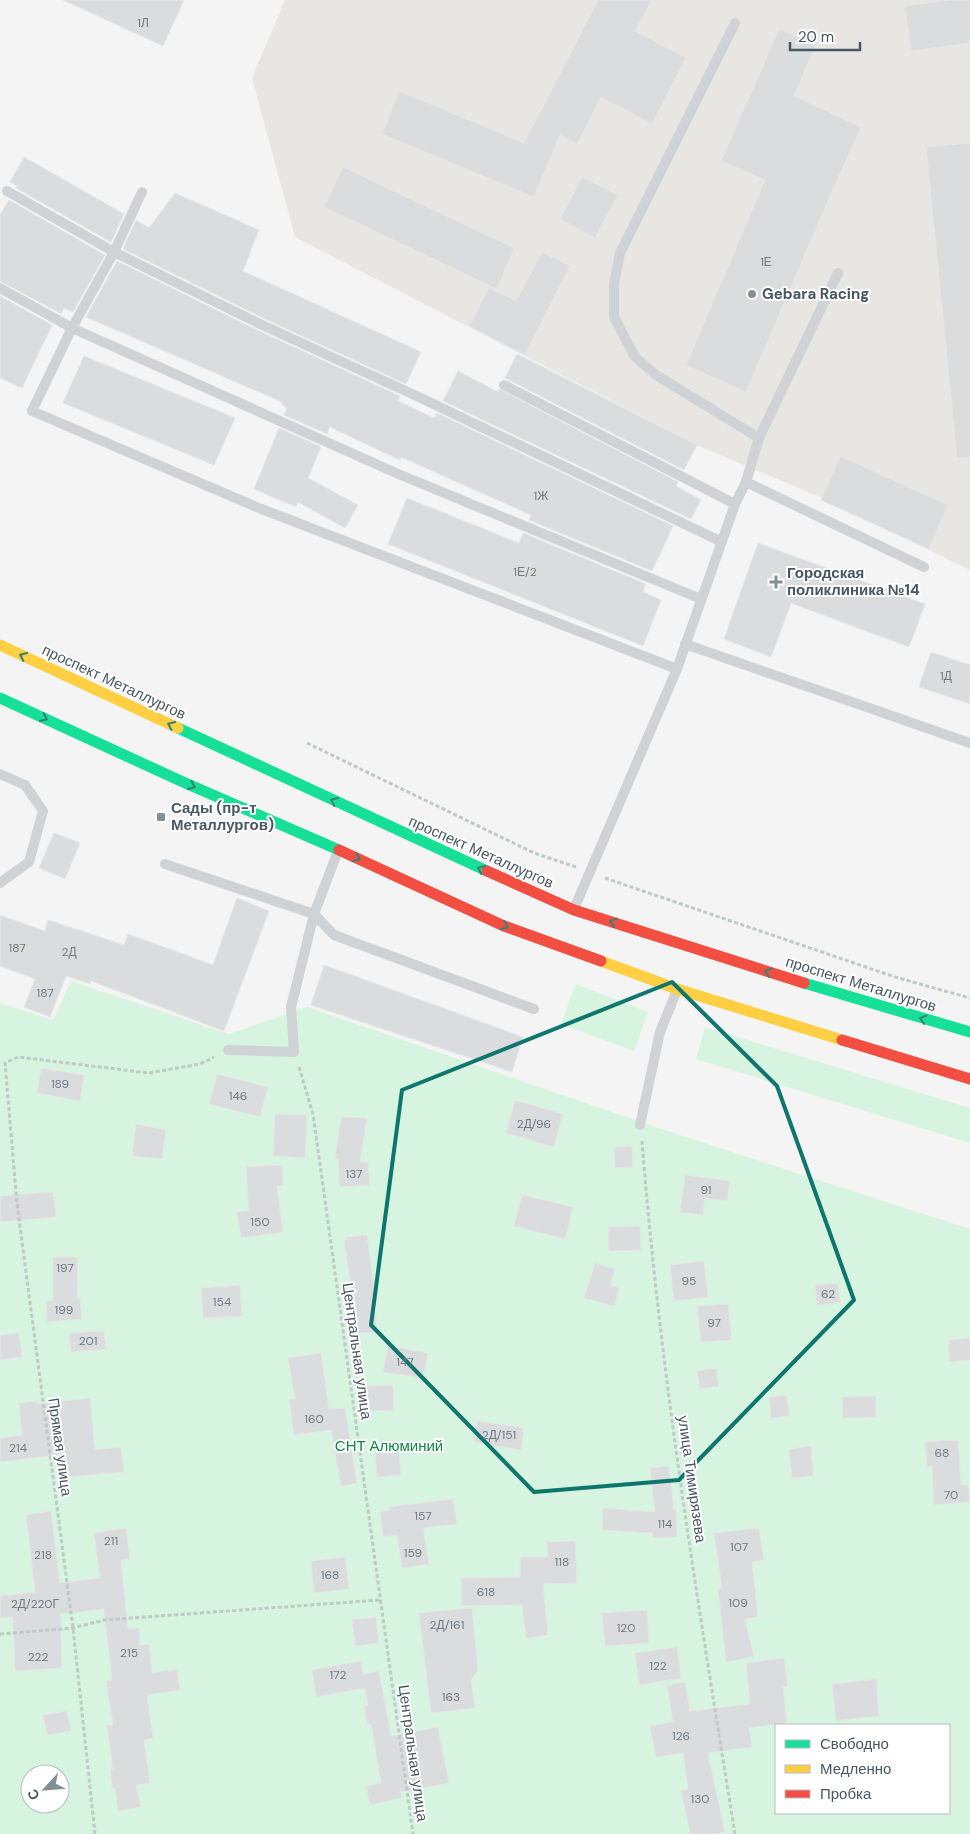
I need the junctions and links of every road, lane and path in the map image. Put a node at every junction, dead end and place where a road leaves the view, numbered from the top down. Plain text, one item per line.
1 (735, 23) dead end
2 (7, 191) dead end
3 (142, 192) dead end
4 (114, 252) junction
5 (838, 273) dead end
6 (0, 288) edge
7 (72, 328) junction
8 (504, 385) dead end
9 (759, 438) junction
10 (746, 482) junction
11 (735, 504) junction
12 (722, 542) junction
13 (924, 567) dead end
14 (701, 599) junction
15 (685, 644) junction
16 (0, 645) edge
17 (677, 669) junction
18 (0, 698) edge
19 (307, 743) dead end
20 (970, 744) edge
21 (0, 774) edge
22 (339, 850) junction
23 (165, 864) dead end
24 (590, 872) junction
25 (0, 883) edge
26 (574, 910) junction
27 (314, 914) junction
28 (677, 990) junction
29 (970, 998) edge
30 (534, 1009) dead end
31 (970, 1032) edge
32 (228, 1050) joint
33 (294, 1052) junction
34 (970, 1079) edge
35 (640, 1125) joint
36 (380, 1600) junction
37 (74, 1628) junction
38 (0, 1634) edge
39 (95, 1834) edge
40 (413, 1834) edge
41 (735, 1834) edge

1 - 9 lane
2 - 4 lane
3 - 4 lane
4 - 7 lane
4 - 12 lane
5 - 9 lane
6 - 7 lane
7 - 14 lane
7 - 17 lane
8 - 11 lane
9 - 10 lane
10 - 11 lane
10 - 13 lane
11 - 12 lane
12 - 14 lane
14 - 15 lane
15 - 17 lane
15 - 20 lane
26 -> 16 main road, проспект Металлургов
17 - 24 lane
18 -> 22 main road
19 - 24 path
21 - 25 lane
22 - 27 lane
22 -> 28 main road
23 - 27 lane
24 - 26 lane
24 - 29 path
31 -> 26 main road, проспект Металлургов
27 - 30 lane
27 - 33 lane
28 - 34 main road
28 - 35 lane
32 - 33 lane
32 - 37 path, Прямая улица
33 - 36 path, Центральная улица
35 - 41 path, улица Тимирязева
36 - 37 path
36 - 40 path, Центральная улица
37 - 38 path
37 - 39 path, Прямая улица

